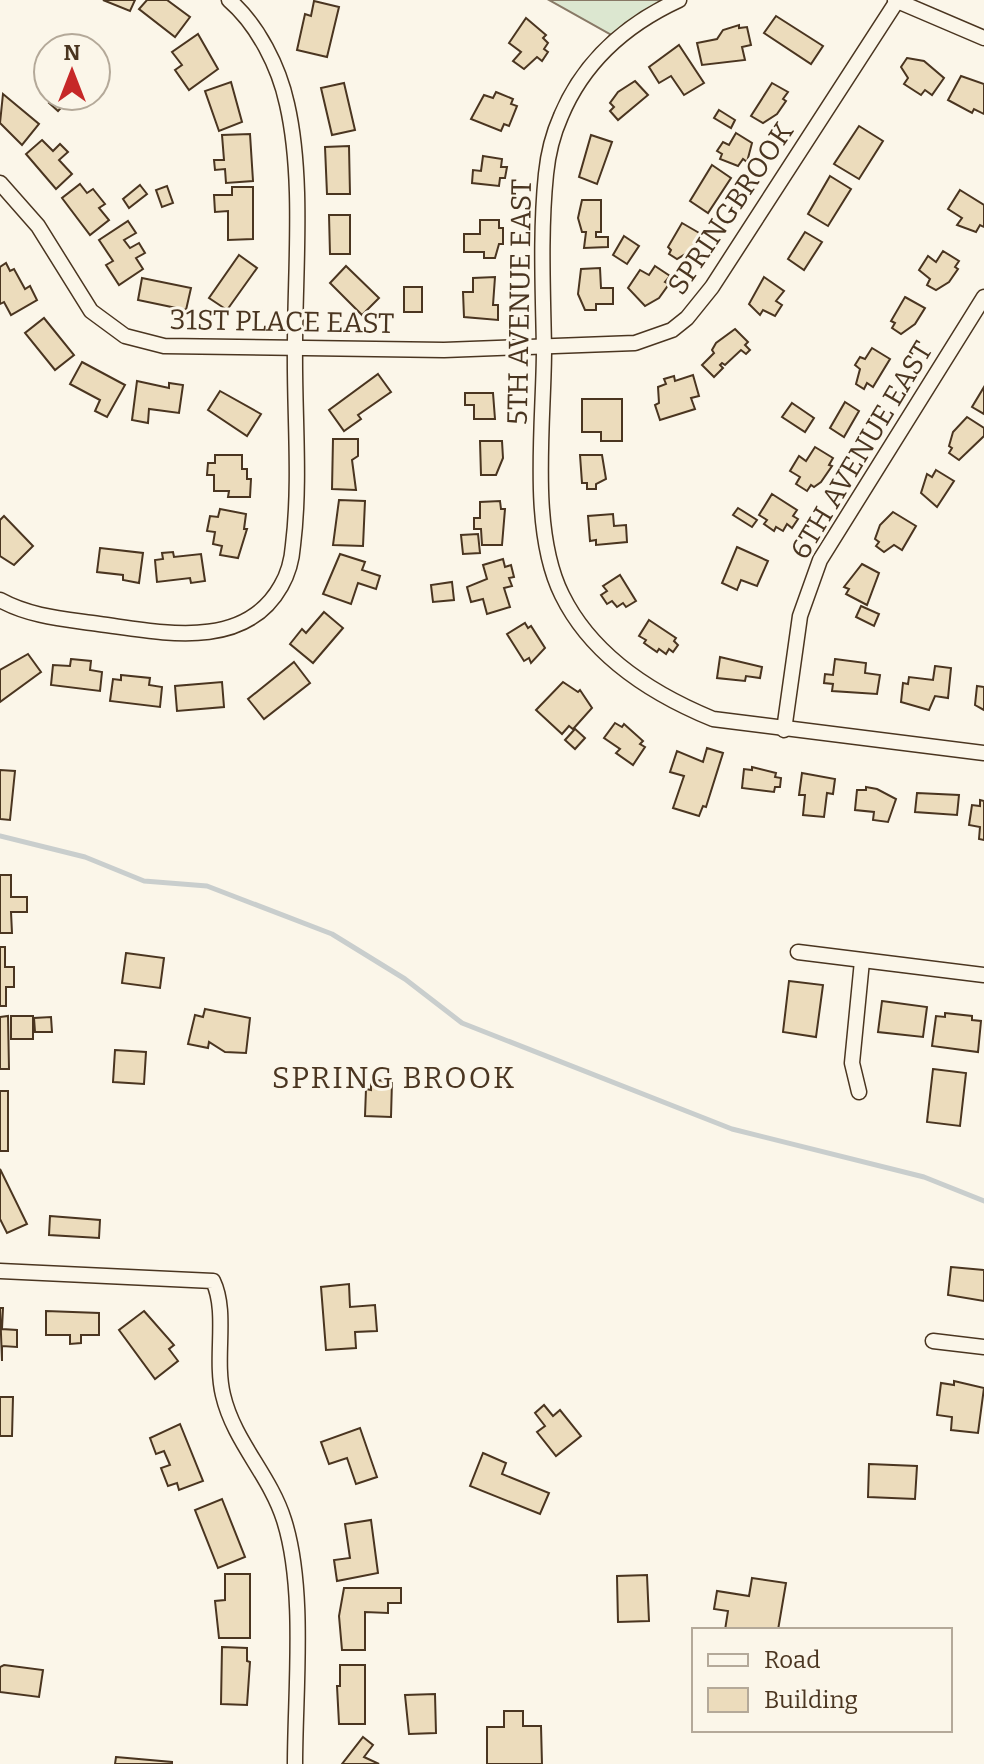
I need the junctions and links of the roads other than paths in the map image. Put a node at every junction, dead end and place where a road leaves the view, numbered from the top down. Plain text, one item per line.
1 (896, 0) edge
2 (678, 1) edge
3 (231, 2) edge
4 (984, 38) edge
5 (0, 183) edge
6 (984, 297) edge
7 (295, 349) junction
8 (544, 349) junction
9 (0, 600) edge
10 (784, 730) junction
11 (984, 753) edge
12 (798, 952) dead end
13 (862, 961) junction
14 (984, 975) edge
15 (859, 1092) dead end
16 (0, 1271) edge
17 (933, 1341) dead end
18 (984, 1347) edge
19 (295, 1764) edge

1 - 4 street
1 - 8 street, SPRINGBROOK
2 - 8 street, 5TH AVENUE EAST
3 - 7 street
5 - 7 street, 31ST PLACE EAST
6 - 10 street, 6TH AVENUE EAST
7 - 8 street, 31ST PLACE EAST
7 - 9 street
8 - 10 street, 5TH AVENUE EAST
10 - 11 street, 5TH AVENUE EAST
12 - 13 street
13 - 14 street
13 - 15 street
16 - 19 street
17 - 18 street

